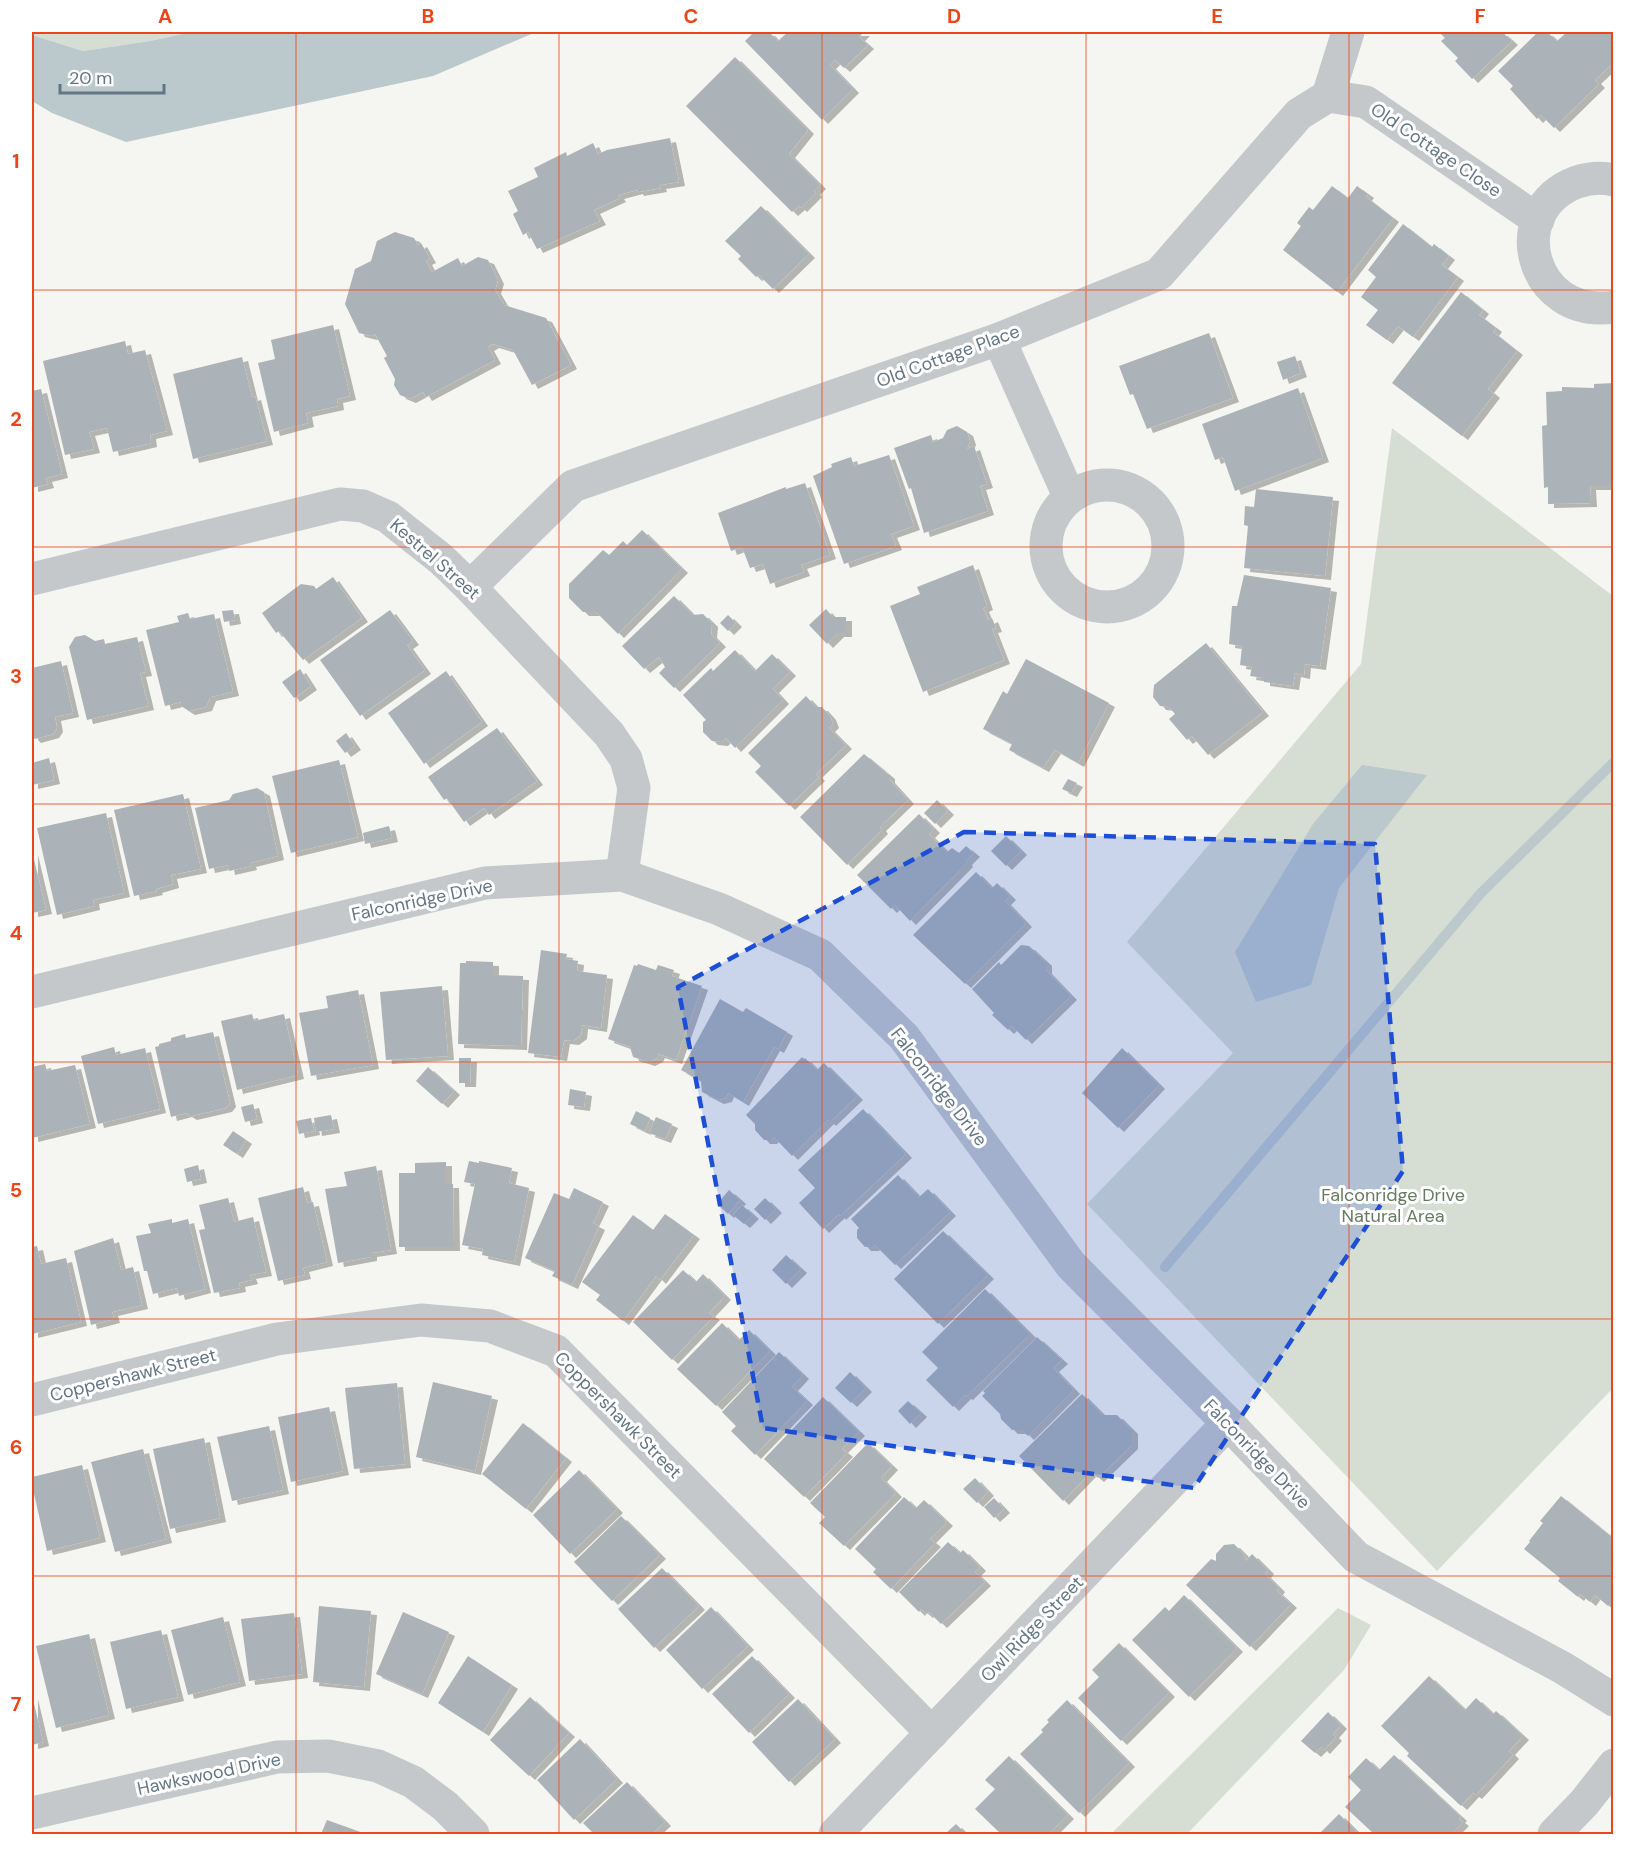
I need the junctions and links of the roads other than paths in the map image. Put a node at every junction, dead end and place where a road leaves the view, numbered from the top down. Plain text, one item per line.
1 (1348, 32) edge
2 (1328, 96) junction
3 (1614, 180) edge
4 (1538, 220) junction
5 (1614, 307) edge
6 (999, 339) junction
7 (1069, 496) dead end
8 (32, 579) edge
9 (470, 587) junction
10 (622, 875) junction
11 (32, 992) edge
12 (32, 1400) edge
13 (1228, 1423) junction
14 (1614, 1700) edge
15 (932, 1733) junction
16 (1614, 1765) edge
17 (32, 1813) edge
18 (473, 1834) edge
19 (835, 1834) edge
20 (1554, 1834) edge

1 - 2 street
2 - 4 street, Old Cottage Close
2 - 6 street, Old Cottage Place
3 - 4 street
4 - 5 street
6 - 7 street
6 - 9 street, Old Cottage Place
8 - 9 street, Kestrel Street
9 - 10 street, Kestrel Street
10 - 11 street, Falconridge Drive
10 - 13 street, Falconridge Drive
12 - 15 street, Coppershawk Street
13 - 14 street, Falconridge Drive
13 - 15 street, Owl Ridge Street
15 - 19 street, Owl Ridge Street
16 - 20 street
17 - 18 street, Hawkswood Drive

